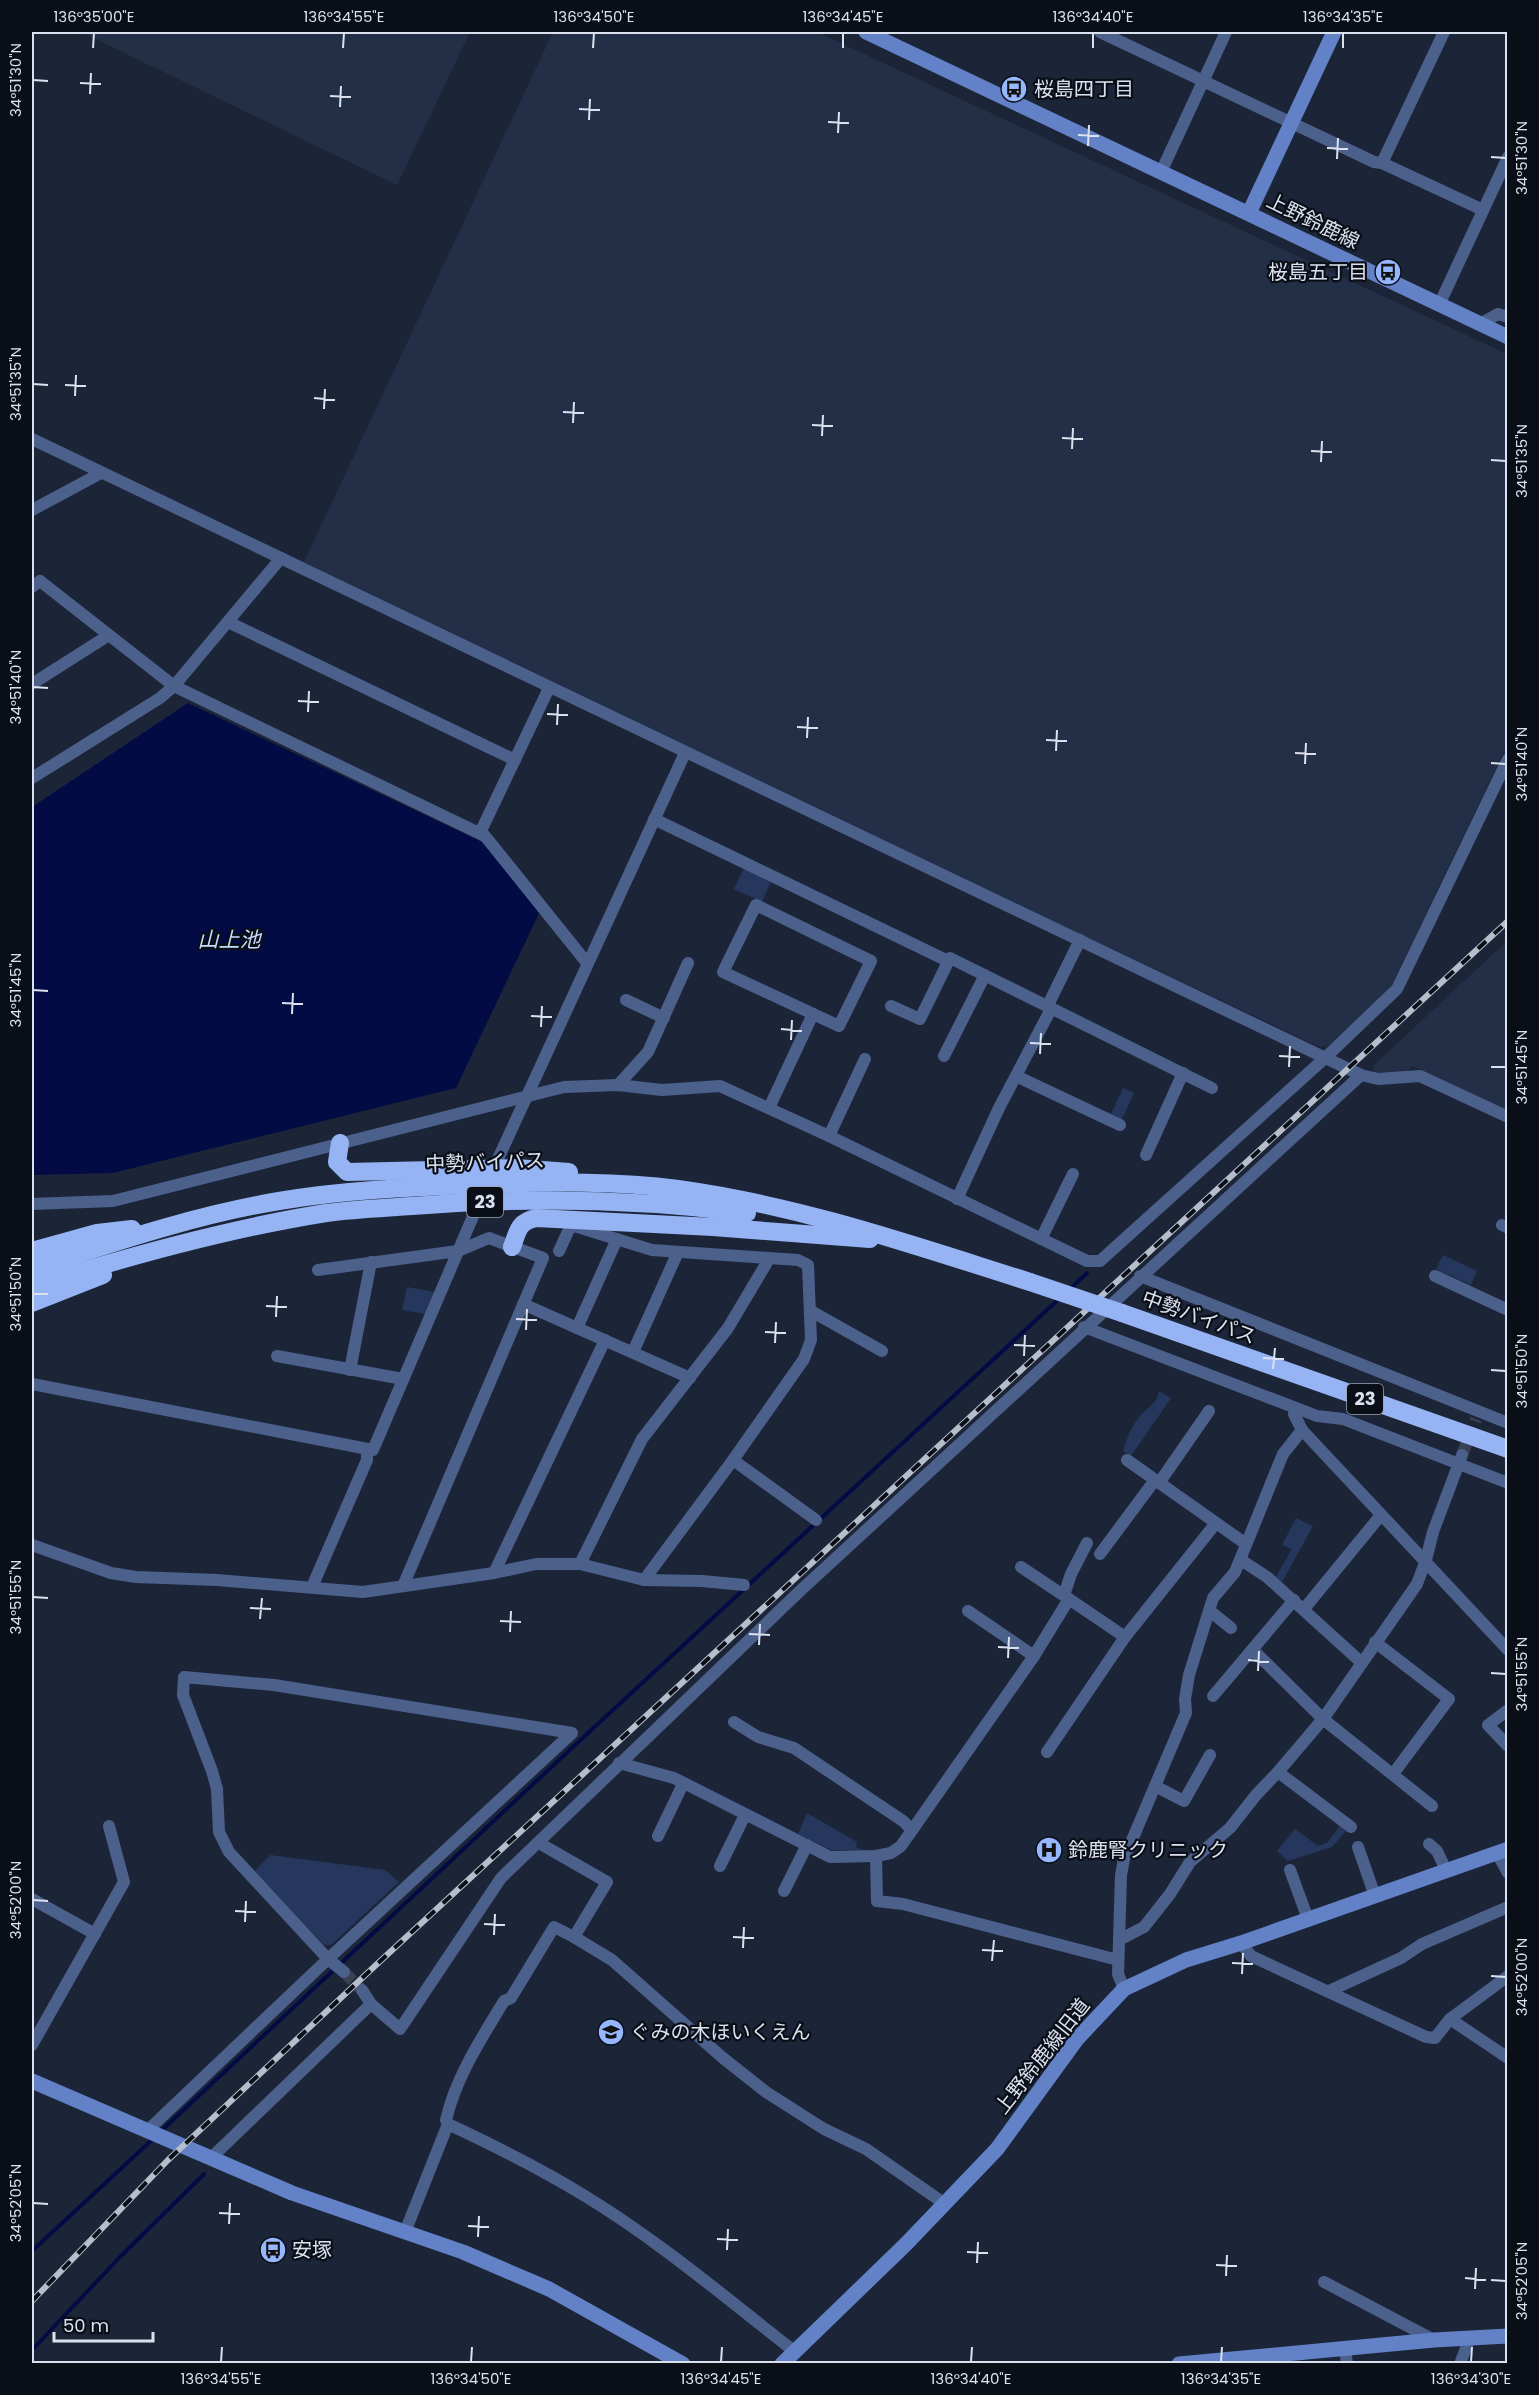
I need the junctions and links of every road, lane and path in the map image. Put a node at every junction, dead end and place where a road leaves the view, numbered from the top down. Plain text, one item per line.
1 (870, 32) edge
2 (1100, 32) edge
3 (1226, 32) edge
4 (1334, 32) edge
5 (1444, 32) edge
6 (1203, 79) junction
7 (1290, 123) junction
8 (1508, 157) edge
9 (1382, 163) junction
10 (1161, 172) junction
11 (1483, 210) junction
12 (1249, 213) junction
13 (1439, 305) junction
14 (1508, 317) edge
15 (1480, 324) junction
16 (1508, 337) edge
17 (32, 440) edge
18 (101, 473) junction
19 (32, 510) edge
20 (281, 558) junction
21 (32, 587) edge
22 (228, 622) junction
23 (109, 635) junction
24 (32, 684) edge
25 (174, 686) junction
26 (549, 688) junction
27 (685, 753) junction
28 (1508, 759) edge
29 (515, 760) junction
30 (32, 778) edge
31 (654, 819) junction
32 (480, 833) junction
33 (1080, 940) junction
34 (948, 961) junction
35 (587, 963) junction
36 (688, 963) dead end
37 (985, 975) junction
38 (626, 1000) dead end
39 (891, 1006) dead end
40 (1049, 1007) junction
41 (813, 1014) junction
42 (664, 1018) junction
43 (944, 1056) dead end
44 (1325, 1058) junction
45 (865, 1059) dead end
46 (1183, 1073) junction
47 (1361, 1075) junction
48 (1016, 1076) junction
49 (618, 1085) junction
50 (1212, 1088) dead end
51 (526, 1096) junction
52 (769, 1108) junction
53 (1508, 1117) edge
54 (1120, 1125) dead end
55 (829, 1136) junction
56 (340, 1143) junction
57 (1146, 1155) dead end
58 (497, 1161) dead end
59 (1073, 1174) dead end
60 (652, 1187) junction
61 (957, 1198) junction
62 (32, 1204) edge
63 (474, 1214) dead end
64 (176, 1224) junction
65 (617, 1239) junction
66 (875, 1239) junction
67 (1041, 1239) junction
68 (195, 1240) junction
69 (512, 1247) junction
70 (32, 1251) edge
71 (458, 1251) junction
72 (559, 1251) dead end
73 (678, 1252) junction
74 (943, 1255) junction
75 (769, 1259) junction
76 (371, 1262) junction
77 (32, 1269) edge
78 (318, 1270) dead end
79 (1140, 1276) junction
80 (1435, 1276) dead end
81 (32, 1286) edge
82 (32, 1303) edge
83 (523, 1304) junction
84 (1508, 1310) edge
85 (811, 1311) junction
86 (1084, 1327) junction
87 (577, 1328) junction
88 (604, 1340) junction
89 (882, 1351) dead end
90 (633, 1352) junction
91 (277, 1356) dead end
92 (350, 1370) junction
93 (690, 1378) junction
94 (403, 1379) junction
95 (32, 1384) edge
96 (1295, 1408) junction
97 (1209, 1411) dead end
98 (1508, 1423) edge
99 (1302, 1430) junction
100 (367, 1449) junction
101 (1508, 1449) edge
102 (733, 1460) junction
103 (1127, 1460) dead end
104 (1461, 1460) junction
105 (1157, 1481) junction
106 (1508, 1484) edge
107 (1381, 1515) junction
108 (816, 1520) dead end
109 (1216, 1523) junction
110 (1087, 1543) dead end
111 (1246, 1544) junction
112 (32, 1545) edge
113 (1100, 1554) dead end
114 (1241, 1560) junction
115 (1426, 1560) junction
116 (580, 1564) junction
117 (1021, 1567) dead end
118 (494, 1573) junction
119 (644, 1580) junction
120 (744, 1585) dead end
121 (403, 1586) junction
122 (312, 1587) junction
123 (1067, 1597) junction
124 (1294, 1600) junction
125 (1304, 1609) junction
126 (968, 1611) dead end
127 (1210, 1611) junction
128 (1231, 1628) dead end
129 (1125, 1637) junction
130 (1375, 1642) junction
131 (1253, 1650) junction
132 (1508, 1650) edge
133 (1034, 1656) junction
134 (1362, 1663) junction
135 (1213, 1696) dead end
136 (1508, 1710) edge
137 (1323, 1719) junction
138 (734, 1722) dead end
139 (1508, 1746) edge
140 (1047, 1752) dead end
141 (1210, 1755) dead end
142 (619, 1763) junction
143 (1278, 1772) junction
144 (1393, 1774) junction
145 (683, 1784) junction
146 (1155, 1786) junction
147 (1432, 1806) dead end
148 (745, 1815) junction
149 (109, 1826) dead end
150 (1351, 1827) dead end
151 (912, 1830) junction
152 (657, 1836) dead end
153 (538, 1843) junction
154 (1429, 1844) dead end
155 (807, 1845) junction
156 (1358, 1847) dead end
157 (1502, 1851) edge
158 (876, 1856) junction
159 (720, 1866) dead end
160 (1290, 1870) dead end
161 (1446, 1870) junction
162 (1508, 1873) edge
163 (784, 1891) dead end
164 (1375, 1896) junction
165 (32, 1899) edge
166 (1508, 1907) edge
167 (1308, 1919) junction
168 (95, 1934) junction
169 (574, 1937) junction
170 (1119, 1940) junction
171 (1241, 1943) junction
172 (1118, 1960) junction
173 (337, 1966) junction
174 (1508, 1976) edge
175 (1124, 1989) junction
176 (362, 1990) tunnel mouth
177 (1329, 1990) junction
178 (371, 2004) junction
179 (1450, 2019) junction
180 (32, 2045) edge
181 (1508, 2058) edge
182 (32, 2081) edge
183 (448, 2124) junction
184 (155, 2133) junction
185 (211, 2158) junction
186 (945, 2204) junction
187 (405, 2232) junction
188 (1324, 2282) dead end
189 (1508, 2336) edge
190 (1470, 2337) junction
191 (1434, 2340) junction
192 (794, 2351) junction
193 (1346, 2356) edge
194 (683, 2364) edge
195 (782, 2364) edge
196 (1179, 2364) edge
197 (1460, 2364) edge

1 - 10 street
2 - 6 street
3 - 6 street
4 - 7 street, 上野鈴鹿線
5 - 9 street
6 - 7 street
6 - 10 street
7 - 9 street
7 - 12 street, 上野鈴鹿線
8 - 11 street
9 - 11 street
10 - 12 street
11 - 13 street
12 - 13 street, 上野鈴鹿線
13 - 15 street, 上野鈴鹿線
14 - 15 street
15 - 16 street, 上野鈴鹿線
17 - 18 street
18 - 19 street
18 - 20 street
20 - 22 street
20 - 26 street
21 - 23 street
22 - 25 street
22 - 29 street
23 - 24 street
23 - 25 street
25 - 30 street
25 - 32 street
26 - 27 street
26 - 29 street
27 - 31 street
27 - 33 street
28 - 44 street
29 - 32 street
31 - 34 street
31 - 35 street
32 - 35 street
33 - 40 street
33 - 44 street
34 - 37 street
34 - 39 street
35 - 51 street
36 - 42 street
37 - 40 street
37 - 43 street
38 - 42 street
40 - 46 street
40 - 48 street
41 - 41 street
41 - 52 street
42 - 49 street
44 - 47 street
44 - 67 street
45 - 55 street
46 - 50 street
46 - 57 street
47 - 53 street
47 - 79 street
48 - 54 street
48 - 61 street
49 - 51 street
49 - 52 street
51 - 56 street
51 - 58 street
52 - 55 street
55 - 61 street
56 - 60 highway
56 - 62 street
59 - 67 street
60 - 64 highway, 中勢バイパス / 23
60 - 74 highway, 中勢バイパス / 23
61 - 67 street
63 - 71 street
64 - 70 highway
64 - 77 highway, 中勢バイパス / 23
65 - 72 street
65 - 73 street
65 - 87 street
66 - 68 highway, 中勢バイパス / 23
66 - 69 highway
66 - 74 highway, 中勢バイパス / 23
68 - 81 highway, 中勢バイパス / 23
68 - 82 highway
69 - 71 street
69 - 83 street
71 - 76 street
71 - 94 street
73 - 75 street
73 - 90 street
74 - 101 highway, 中勢バイパス / 23, bridge
75 - 85 street
75 - 93 street
76 - 78 street
76 - 92 street
79 - 86 street
79 - 98 street
80 - 84 street
83 - 87 street
83 - 121 street
85 - 89 street
85 - 102 street
86 - 96 street
86 - 142 street
87 - 88 street
88 - 90 street
88 - 118 street
90 - 93 street
91 - 92 street
92 - 94 street
93 - 116 street
94 - 100 street
95 - 100 street
96 - 99 street
96 - 104 street
97 - 105 street
99 - 107 street
99 - 111 street
100 - 122 street
102 - 108 street
102 - 119 street
103 - 105 street
104 - 106 street
104 - 115 street
105 - 109 street
105 - 113 street
107 - 115 street
107 - 125 street
109 - 111 street
109 - 129 street
110 - 123 street
111 - 114 street
112 - 122 street
114 - 124 street
114 - 127 street
115 - 130 street
115 - 132 street
116 - 118 street
116 - 119 street
117 - 123 street
118 - 121 street
119 - 120 street
121 - 122 street
123 - 129 street
123 - 133 street
124 - 125 street
124 - 131 street
125 - 134 street
126 - 133 street
127 - 128 street
127 - 146 street
129 - 140 street
130 - 134 street
130 - 144 street
131 - 135 street
131 - 137 street
133 - 151 street
134 - 137 street
136 - 139 street
137 - 143 street
137 - 144 street
138 - 151 street
141 - 146 street
142 - 145 street
142 - 153 street
143 - 150 street
143 - 170 street
144 - 147 street
145 - 148 street
145 - 152 street
146 - 170 street
148 - 155 street
148 - 159 street
149 - 168 street
151 - 158 street
153 - 169 street
153 - 178 street
154 - 161 street
155 - 158 street
155 - 163 street
156 - 164 street
157 - 161 street, 上野鈴鹿線旧道
157 - 162 street
158 - 172 street
160 - 167 street
161 - 164 street, 上野鈴鹿線旧道
164 - 167 street, 上野鈴鹿線旧道
165 - 168 street
166 - 177 street
167 - 171 street, 上野鈴鹿線旧道
168 - 180 street
169 - 183 street
169 - 186 street
170 - 172 street
171 - 175 street, 上野鈴鹿線旧道
171 - 177 street
172 - 175 street
173 - 173 street
173 - 184 street
174 - 179 street
175 - 186 street, 上野鈴鹿線旧道
176 - 178 street
177 - 179 street
178 - 185 street
179 - 181 street
182 - 184 street
183 - 187 street
183 - 192 street
184 - 185 street
185 - 187 street
186 - 192 street, 上野鈴鹿線旧道
187 - 194 street
188 - 191 street
189 - 190 street
190 - 191 street
190 - 197 street
191 - 193 street
192 - 195 street, 上野鈴鹿線旧道
193 - 196 street

